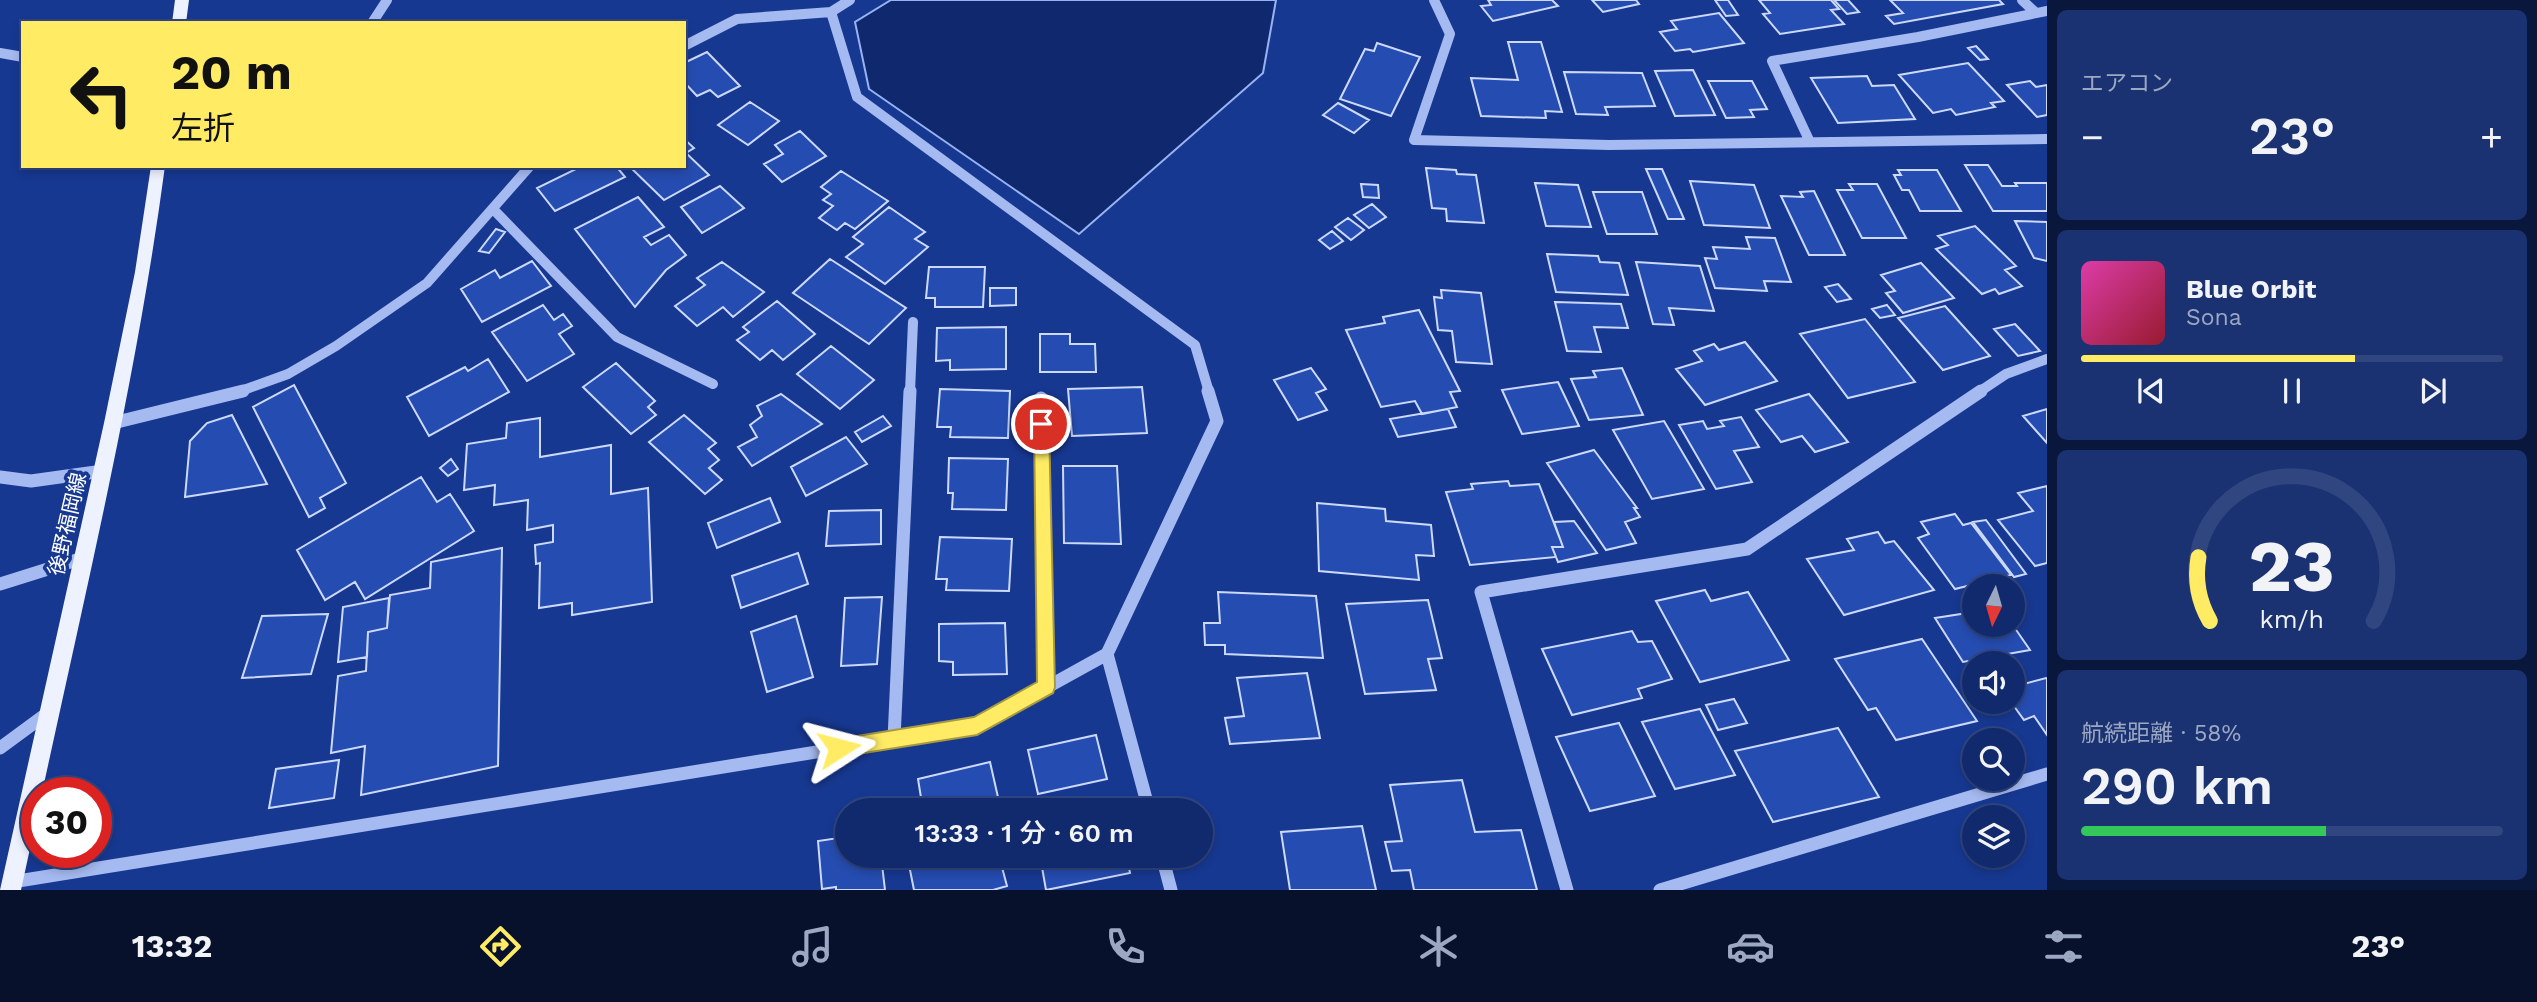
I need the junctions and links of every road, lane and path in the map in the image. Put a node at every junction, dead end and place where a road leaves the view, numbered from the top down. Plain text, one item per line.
1 (182, 0) edge
2 (387, 0) edge
3 (850, 0) edge
4 (1434, 0) edge
5 (2022, 0) edge
6 (831, 12) junction
7 (2042, 12) edge
8 (179, 21) edge
9 (373, 21) edge
10 (686, 45) edge
11 (0, 53) edge
12 (21, 57) edge
13 (2047, 139) edge
14 (1809, 140) junction
15 (158, 168) edge
16 (528, 168) edge
17 (494, 210) junction
18 (913, 322) dead end
19 (2047, 359) edge
20 (713, 384) dead end
21 (1041, 398) dead end
22 (113, 423) junction
23 (103, 471) junction
24 (0, 477) edge
25 (83, 558) junction
26 (0, 584) edge
27 (1107, 654) junction
28 (1046, 687) junction
29 (49, 711) junction
30 (894, 739) junction
31 (0, 748) edge
32 (2047, 774) edge
33 (1146, 798) edge
34 (1165, 868) edge
35 (11, 886) edge
36 (1171, 890) edge
37 (1567, 890) edge
38 (1660, 890) edge

1 - 8 main road
2 - 9 street
3 - 6 street
4 - 14 street
5 - 7 street
6 - 10 street
6 - 27 street
7 - 14 street
11 - 12 street
13 - 14 street
15 - 22 main road, 後野福岡線
16 - 17 street
17 - 20 street
17 - 22 street
18 - 30 street
19 - 37 street
21 - 28 street
22 - 23 main road, 後野福岡線
23 - 24 street
23 - 25 main road, 後野福岡線
25 - 26 street
25 - 29 main road, 後野福岡線
27 - 28 street
27 - 33 street
28 - 30 street
29 - 31 street
29 - 35 main road, 後野福岡線
30 - 35 street
32 - 38 street
34 - 36 street

